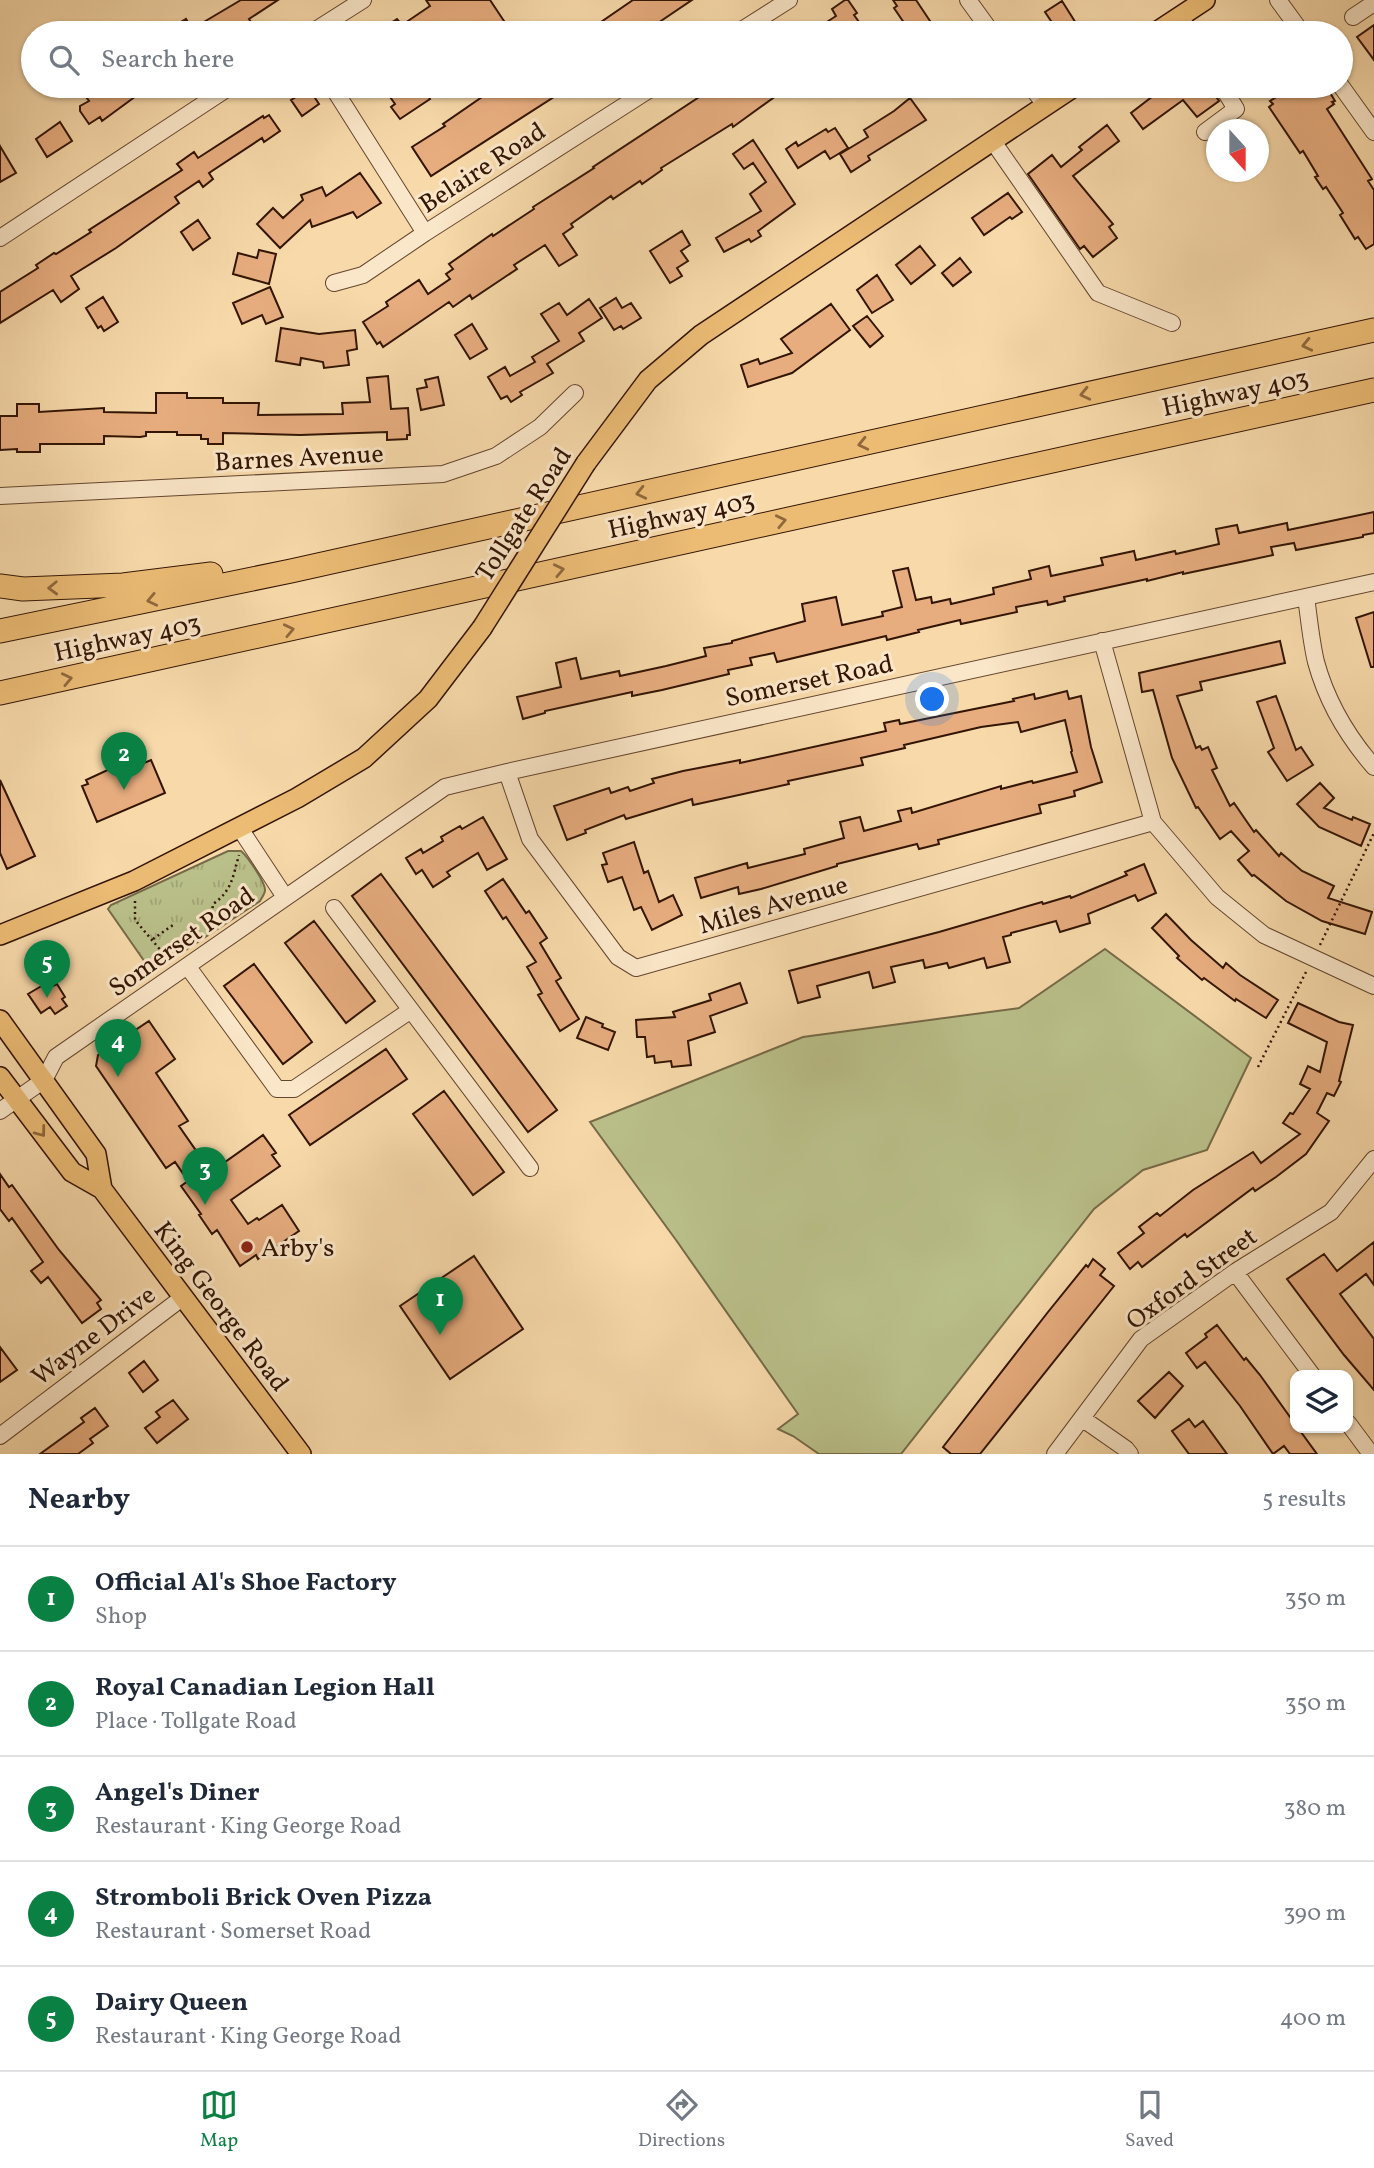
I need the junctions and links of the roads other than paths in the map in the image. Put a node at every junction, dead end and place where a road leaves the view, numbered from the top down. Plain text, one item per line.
1 (363, 0) edge
2 (789, 0) edge
3 (968, 0) edge
4 (1205, 0) edge
5 (1278, 0) edge
6 (1374, 3) edge
7 (1353, 17) dead end
8 (330, 21) edge
9 (756, 21) edge
10 (983, 21) edge
11 (1188, 21) edge
12 (1293, 21) edge
13 (213, 98) edge
14 (340, 98) edge
15 (636, 98) edge
16 (1040, 98) edge
17 (1056, 98) edge
18 (1230, 98) edge
19 (1349, 98) edge
20 (1045, 105) junction
21 (1205, 132) dead end
22 (1374, 132) edge
23 (992, 140) junction
24 (425, 233) junction
25 (0, 238) edge
26 (334, 283) dead end
27 (1172, 323) dead end
28 (1374, 330) edge
29 (1374, 390) edge
30 (575, 393) dead end
31 (0, 496) edge
32 (291, 571) junction
33 (1374, 582) edge
34 (0, 586) edge
35 (1306, 597) junction
36 (0, 631) edge
37 (1102, 641) junction
38 (0, 693) edge
39 (1374, 767) edge
40 (507, 772) junction
41 (1153, 822) junction
42 (242, 831) junction
43 (285, 897) junction
44 (334, 908) dead end
45 (0, 935) edge
46 (183, 970) junction
47 (1374, 986) edge
48 (411, 1010) junction
49 (0, 1020) edge
50 (0, 1077) edge
51 (44, 1080) junction
52 (17, 1099) junction
53 (0, 1111) edge
54 (1374, 1159) edge
55 (530, 1168) dead end
56 (102, 1189) junction
57 (1235, 1272) junction
58 (182, 1298) junction
59 (1308, 1370) edge
60 (1083, 1419) junction
61 (1353, 1430) edge
62 (0, 1436) edge
63 (301, 1454) edge
64 (1055, 1454) edge
65 (1130, 1454) edge
66 (1370, 1454) edge

1 - 8 street
2 - 9 street
3 - 10 street
4 - 11 main road
5 - 12 street
6 - 7 street
13 - 25 street
14 - 24 street
15 - 24 street, Belaire Road
16 - 20 street
17 - 20 main road, Tollgate Road
18 - 21 street
19 - 22 street
20 - 23 main road, Tollgate Road
23 - 27 street
23 - 42 main road, Tollgate Road, bridge
24 - 26 street, Belaire Road
28 -> 32 highway, Highway 403
38 -> 29 highway, Highway 403
30 - 31 street, Barnes Avenue
32 -> 34 highway
32 -> 36 highway, Highway 403
33 - 35 street, Somerset Road
35 - 37 street, Somerset Road
35 - 39 street
37 - 40 street, Somerset Road
37 - 41 street
40 - 41 street, Miles Avenue
40 - 43 street, Somerset Road
41 - 47 street
42 - 43 street, Somerset Road
42 - 45 main road, Tollgate Road
43 - 46 street, Somerset Road
44 - 48 street
46 - 48 street
46 - 51 street, Somerset Road
48 - 55 street
49 - 51 main road, King George Road
50 - 52 main road, King George Road
51 - 52 street
51 - 56 main road, King George Road
52 - 53 street
52 -> 56 main road, King George Road
54 - 57 street, Oxford Street
56 - 58 main road, King George Road
57 - 59 street
57 - 60 street, Oxford Street
58 - 62 street, Wayne Drive
58 - 63 main road, King George Road
60 - 64 street, Oxford Street
60 - 65 street
61 - 66 street

